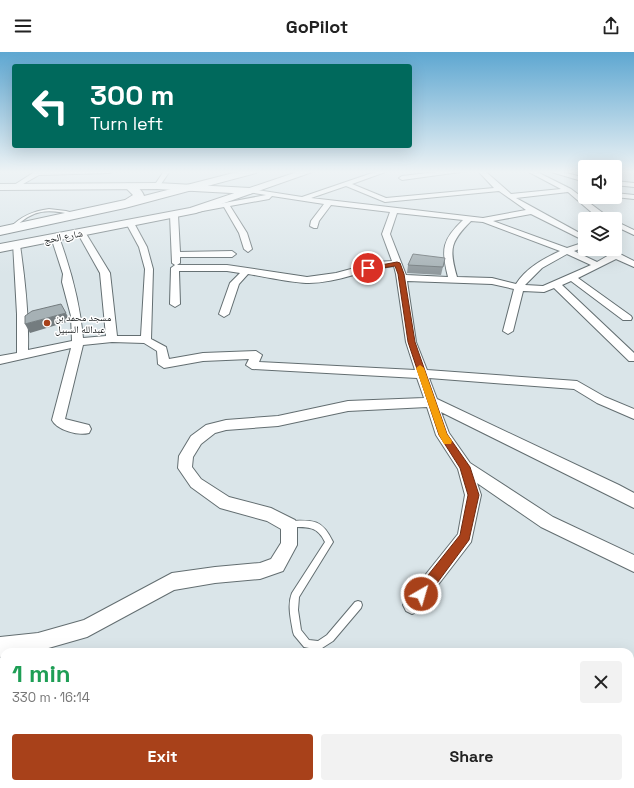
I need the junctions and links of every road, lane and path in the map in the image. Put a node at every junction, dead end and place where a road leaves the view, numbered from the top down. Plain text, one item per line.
1 (123, 205) edge
2 (195, 205) edge
3 (212, 205) edge
4 (224, 205) edge
5 (226, 205) edge
6 (327, 205) edge
7 (348, 205) edge
8 (524, 205) edge
9 (588, 205) edge
10 (192, 211) junction
11 (394, 211) junction
12 (532, 211) junction
13 (596, 212) edge
14 (177, 214) junction
15 (469, 219) junction
16 (483, 220) junction
17 (130, 223) junction
18 (314, 226) dead end
19 (622, 227) edge
20 (0, 231) edge
21 (81, 232) junction
22 (634, 233) edge
23 (578, 235) edge
24 (55, 237) junction
25 (16, 245) junction
26 (578, 247) edge
27 (0, 248) edge
28 (248, 249) dead end
29 (567, 251) junction
30 (232, 254) dead end
31 (176, 255) junction
32 (614, 256) edge
33 (618, 256) edge
34 (397, 263) junction
35 (634, 264) edge
36 (597, 265) junction
37 (175, 268) junction
38 (246, 271) junction
39 (402, 278) junction
40 (572, 278) junction
41 (453, 280) junction
42 (556, 285) junction
43 (519, 288) junction
44 (175, 304) dead end
45 (224, 314) dead end
46 (627, 318) dead end
47 (508, 331) dead end
48 (112, 339) junction
49 (146, 340) junction
50 (78, 343) junction
51 (22, 356) junction
52 (633, 358) dead end
53 (0, 360) edge
54 (422, 374) junction
55 (432, 402) junction
56 (634, 414) edge
57 (84, 429) dead end
58 (465, 467) junction
59 (634, 501) edge
60 (289, 524) junction
61 (634, 564) edge
62 (358, 605) dead end
63 (412, 605) dead end
64 (0, 647) edge

1 - 20 main road, شارع الحج
2 - 14 main road
3 - 10 main road, شارع الحج
4 - 10 street
5 - 28 street
6 - 18 street
7 - 11 street
8 - 12 street
9 - 13 street
10 - 14 main road, شارع الحج
11 - 15 street
11 - 34 street
12 - 16 street
12 - 23 street
14 - 17 main road, شارع الحج
14 - 31 street
15 - 16 street
15 - 41 street
16 - 29 street
17 - 21 main road, شارع الحج
17 - 49 street
19 - 22 street
21 - 24 main road, شارع الحج
21 - 48 street
24 - 25 main road, شارع الحج
24 - 50 street
25 - 27 main road, شارع الحج
25 - 51 street
26 - 29 street
29 - 36 street
29 - 43 street
30 - 31 street
31 - 37 street
32 - 36 street
33 - 35 street
34 - 38 street
34 - 39 street
36 - 40 street
37 - 38 street
37 - 44 street
38 - 45 street
39 - 41 street
39 - 54 street
40 - 42 street
40 - 46 street
41 - 43 street
42 - 43 street
42 - 52 street
43 - 47 street
48 - 49 street
48 - 50 street
49 - 54 street
50 - 51 street
50 - 57 street
51 - 53 street
54 - 55 street
54 - 56 street
55 - 58 street
55 - 59 street
55 - 60 street
58 - 61 street
58 - 63 street
60 - 62 lane
60 - 64 street

